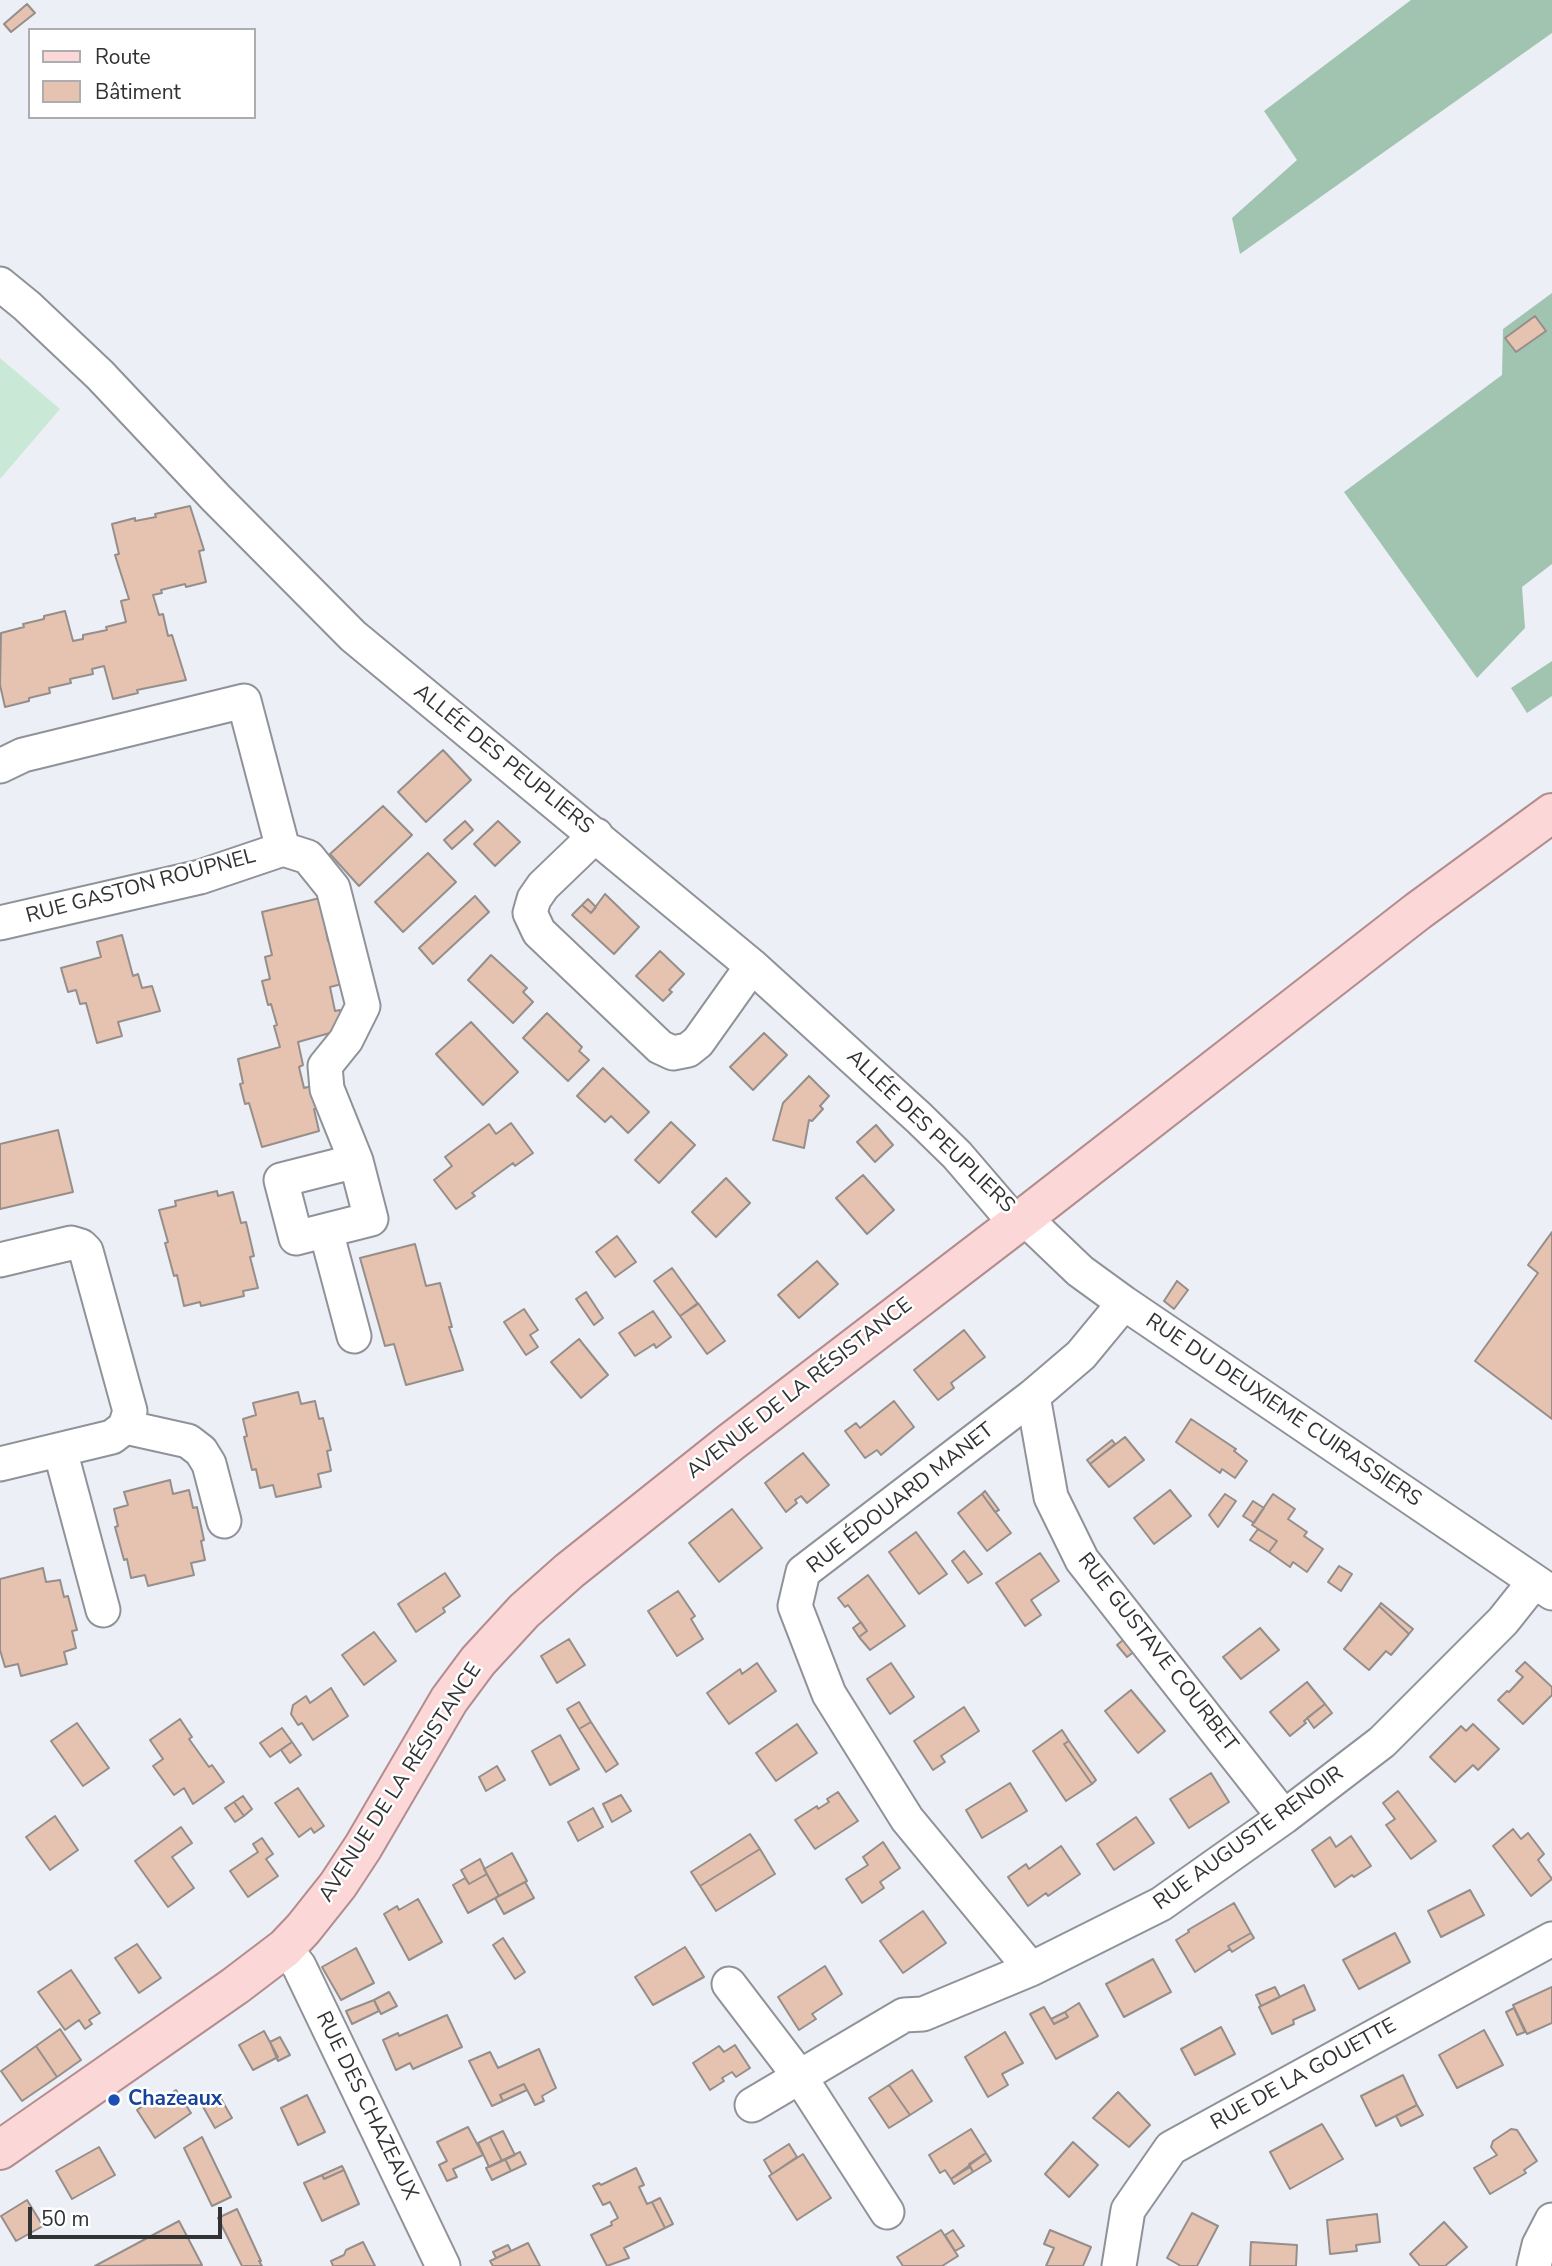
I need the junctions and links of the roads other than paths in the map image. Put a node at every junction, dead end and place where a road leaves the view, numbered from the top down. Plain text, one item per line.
1 (0, 284) edge
2 (0, 766) edge
3 (1552, 813) edge
4 (596, 835) junction
5 (282, 849) junction
6 (0, 923) edge
7 (752, 966) junction
8 (356, 1161) junction
9 (1021, 1220) junction
10 (326, 1231) junction
11 (0, 1260) edge
12 (1124, 1303) junction
13 (354, 1336) dead end
14 (1033, 1396) junction
15 (125, 1427) junction
16 (60, 1450) junction
17 (0, 1464) edge
18 (224, 1521) dead end
19 (1543, 1588) edge
20 (103, 1610) dead end
21 (1284, 1816) junction
22 (1552, 1939) edge
23 (285, 1948) junction
24 (1031, 1969) junction
25 (729, 1984) dead end
26 (800, 2077) junction
27 (752, 2105) dead end
28 (0, 2150) edge
29 (887, 2212) dead end
30 (1552, 2220) edge
31 (443, 2266) edge
32 (1119, 2266) edge
33 (1534, 2266) edge

1 - 4 street, ALLÉE DES PEUPLIERS
2 - 5 street
3 - 9 main road, AVENUE DE LA RÉSISTANCE
4 - 7 street, ALLÉE DES PEUPLIERS
4 - 7 street
5 - 6 street, RUE GASTON ROUPNEL
5 - 8 street
7 - 9 street, ALLÉE DES PEUPLIERS
8 - 10 street
8 - 10 street
9 - 12 street, RUE DU DEUXIEME CUIRASSIERS
9 - 23 main road, AVENUE DE LA RÉSISTANCE
10 - 13 street
11 - 15 street
12 - 14 street, RUE ÉDOUARD MANET
12 - 19 street, RUE DU DEUXIEME CUIRASSIERS
14 - 21 street, RUE GUSTAVE COURBET
14 - 24 street, RUE ÉDOUARD MANET
15 - 16 street
15 - 18 street
16 - 17 street
16 - 20 street
19 - 21 street, RUE AUGUSTE RENOIR
21 - 24 street, RUE AUGUSTE RENOIR
22 - 32 street, RUE DE LA GOUETTE
23 - 28 main road, AVENUE DE LA RÉSISTANCE
23 - 31 street, RUE DES CHAZEAUX
24 - 26 street, RUE AUGUSTE RENOIR
25 - 26 street
26 - 27 street, RUE AUGUSTE RENOIR
26 - 29 street
30 - 33 street

